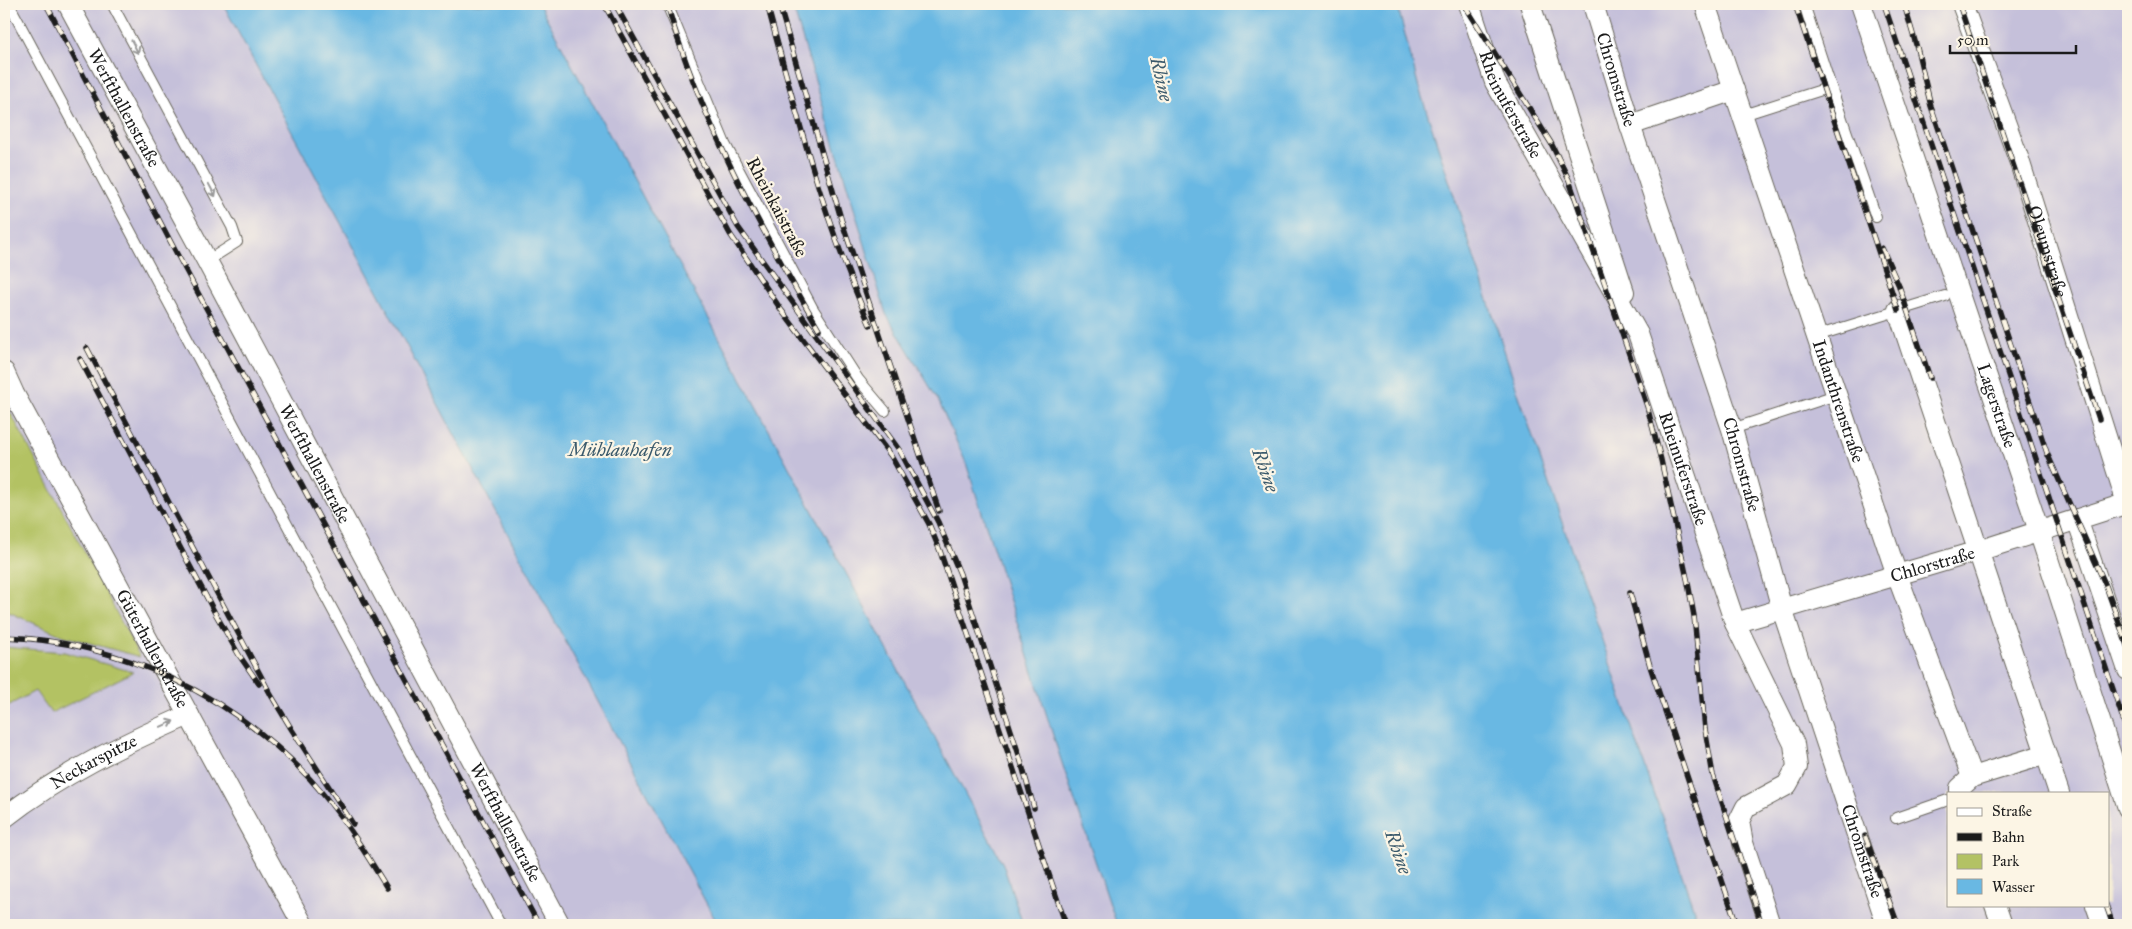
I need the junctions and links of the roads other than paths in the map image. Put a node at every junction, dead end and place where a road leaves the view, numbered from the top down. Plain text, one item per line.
1 (9, 4) edge
2 (68, 4) edge
3 (112, 4) edge
4 (667, 4) edge
5 (1469, 4) edge
6 (1530, 4) edge
7 (1593, 4) edge
8 (1705, 4) edge
9 (1804, 4) edge
10 (1861, 4) edge
11 (1962, 4) edge
12 (1831, 87) junction
13 (1734, 90) junction
14 (1742, 115) junction
15 (1630, 125) junction
16 (1876, 217) dead end
17 (207, 261) junction
18 (1945, 296) dead end
19 (1898, 310) junction
20 (1638, 334) junction
21 (1816, 336) junction
22 (4, 372) edge
23 (1836, 395) junction
24 (886, 411) dead end
25 (1732, 429) junction
26 (2128, 503) edge
27 (2076, 519) junction
28 (2039, 531) junction
29 (1978, 551) junction
30 (1897, 575) junction
31 (1782, 609) junction
32 (1736, 623) junction
33 (2128, 670) edge
34 (189, 715) junction
35 (2046, 754) junction
36 (1966, 785) edge
37 (2059, 792) edge
38 (1947, 800) edge
39 (2128, 808) edge
40 (4, 818) edge
41 (1896, 818) dead end
42 (1995, 906) edge
43 (2096, 906) edge
44 (303, 925) edge
45 (501, 925) edge
46 (560, 925) edge
47 (1770, 925) edge
48 (1888, 925) edge
49 (2002, 925) edge
50 (2103, 925) edge

1 - 45 lane
2 - 17 street, Werfthallenstraße
3 -> 17 lane
4 - 24 lane, Rheinkaistraße
5 - 20 street, Rheinuferstraße
6 - 20 street
7 - 15 street, Chromstraße
8 - 13 street, Indanthrenstraße
9 - 12 lane
10 - 28 street, Lagerstraße
11 - 26 street, Oleumstraße
12 - 14 lane
12 - 16 lane
13 - 14 street, Indanthrenstraße
13 - 15 street
14 - 21 street, Indanthrenstraße
15 - 25 street, Chromstraße
17 - 46 street, Werfthallenstraße
18 - 19 lane
19 - 21 lane
19 - 29 street
20 - 32 street, Rheinuferstraße
21 - 23 street, Indanthrenstraße
22 - 34 street, Güterhallenstraße
23 - 25 lane
23 - 30 street, Indanthrenstraße
25 - 31 street, Chromstraße
26 - 27 street, Chlorstraße
27 - 28 street, Chlorstraße
27 - 33 street
28 - 29 street, Chlorstraße
28 - 39 street, Lagerstraße
29 - 30 street, Chlorstraße
29 - 35 street
30 - 31 street, Chlorstraße
30 - 36 street, Indanthrenstraße
31 - 32 street, Chlorstraße
31 - 48 street, Chromstraße
32 - 47 street, Rheinuferstraße
40 -> 34 street, Neckarspitze
34 - 44 street, Güterhallenstraße
35 - 36 street
35 - 37 street
38 - 41 lane
42 - 49 street
43 - 50 street

